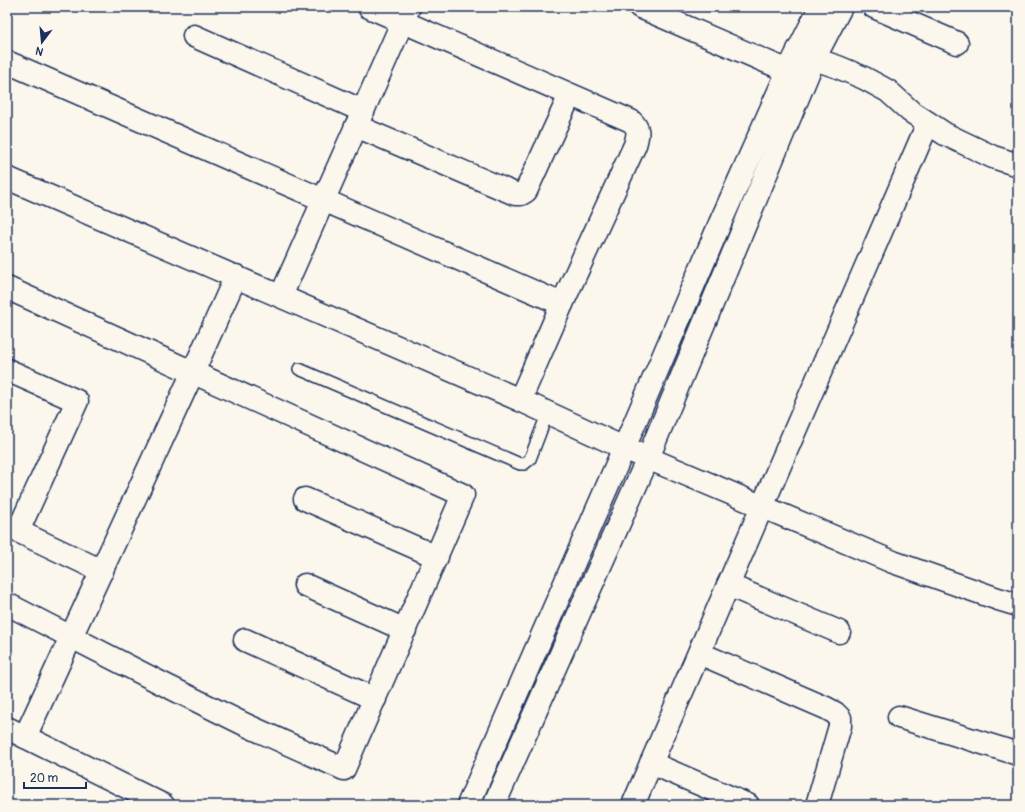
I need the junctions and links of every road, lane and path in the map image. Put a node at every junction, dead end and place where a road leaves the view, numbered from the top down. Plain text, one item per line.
1 (368, 7) edge
2 (640, 7) edge
3 (820, 7) edge
4 (841, 7) edge
5 (874, 7) edge
6 (406, 14) edge
7 (194, 36) dead end
8 (957, 43) dead end
9 (806, 55) junction
10 (7, 62) edge
11 (788, 71) junction
12 (570, 95) junction
13 (359, 119) junction
14 (928, 123) junction
15 (1018, 164) edge
16 (7, 178) edge
17 (323, 200) junction
18 (236, 276) junction
19 (7, 288) edge
20 (281, 296) junction
21 (562, 304) junction
22 (299, 369) dead end
23 (7, 370) edge
24 (193, 372) junction
25 (520, 400) junction
26 (548, 412) junction
27 (624, 448) junction
28 (648, 458) junction
29 (305, 499) dead end
30 (763, 506) junction
31 (12, 528) edge
32 (436, 557) junction
33 (102, 571) junction
34 (306, 585) dead end
35 (728, 585) junction
36 (7, 604) edge
37 (1018, 605) edge
38 (405, 630) junction
39 (838, 632) dead end
40 (71, 637) junction
41 (245, 640) dead end
42 (699, 653) junction
43 (375, 699) junction
44 (899, 717) dead end
45 (16, 732) edge
46 (1018, 754) edge
47 (651, 763) junction
48 (163, 805) edge
49 (468, 805) edge
50 (494, 805) edge
51 (633, 805) edge
52 (748, 805) edge
53 (817, 805) edge

1 - 6 street
2 - 11 street
3 - 9 street
4 - 9 street
5 - 8 street
6 - 12 street
6 - 13 street
7 - 13 street
9 - 11 street
9 - 14 street
9 - 28 street
10 - 17 street
11 - 27 street
12 - 13 street
12 - 21 street
13 - 17 street
14 - 15 street
14 - 30 street
16 - 18 street
17 - 20 street
17 - 21 street
18 - 20 street
18 - 24 street
19 - 24 street
20 - 25 street
21 - 25 street
22 - 26 lane
23 - 31 street
24 - 32 street
24 - 33 street
25 - 26 street
26 - 27 street
27 - 28 street
27 - 49 street
28 - 30 street
28 - 50 street
29 - 32 street
30 - 35 street
30 - 37 street
31 - 33 street
32 - 38 street
33 - 40 street
34 - 38 street
35 - 39 street
35 - 42 street
36 - 40 street
38 - 43 street
40 - 43 street
40 - 45 street
41 - 43 street
42 - 47 street
42 - 53 street
44 - 46 street
45 - 48 street
47 - 51 street
47 - 52 street

